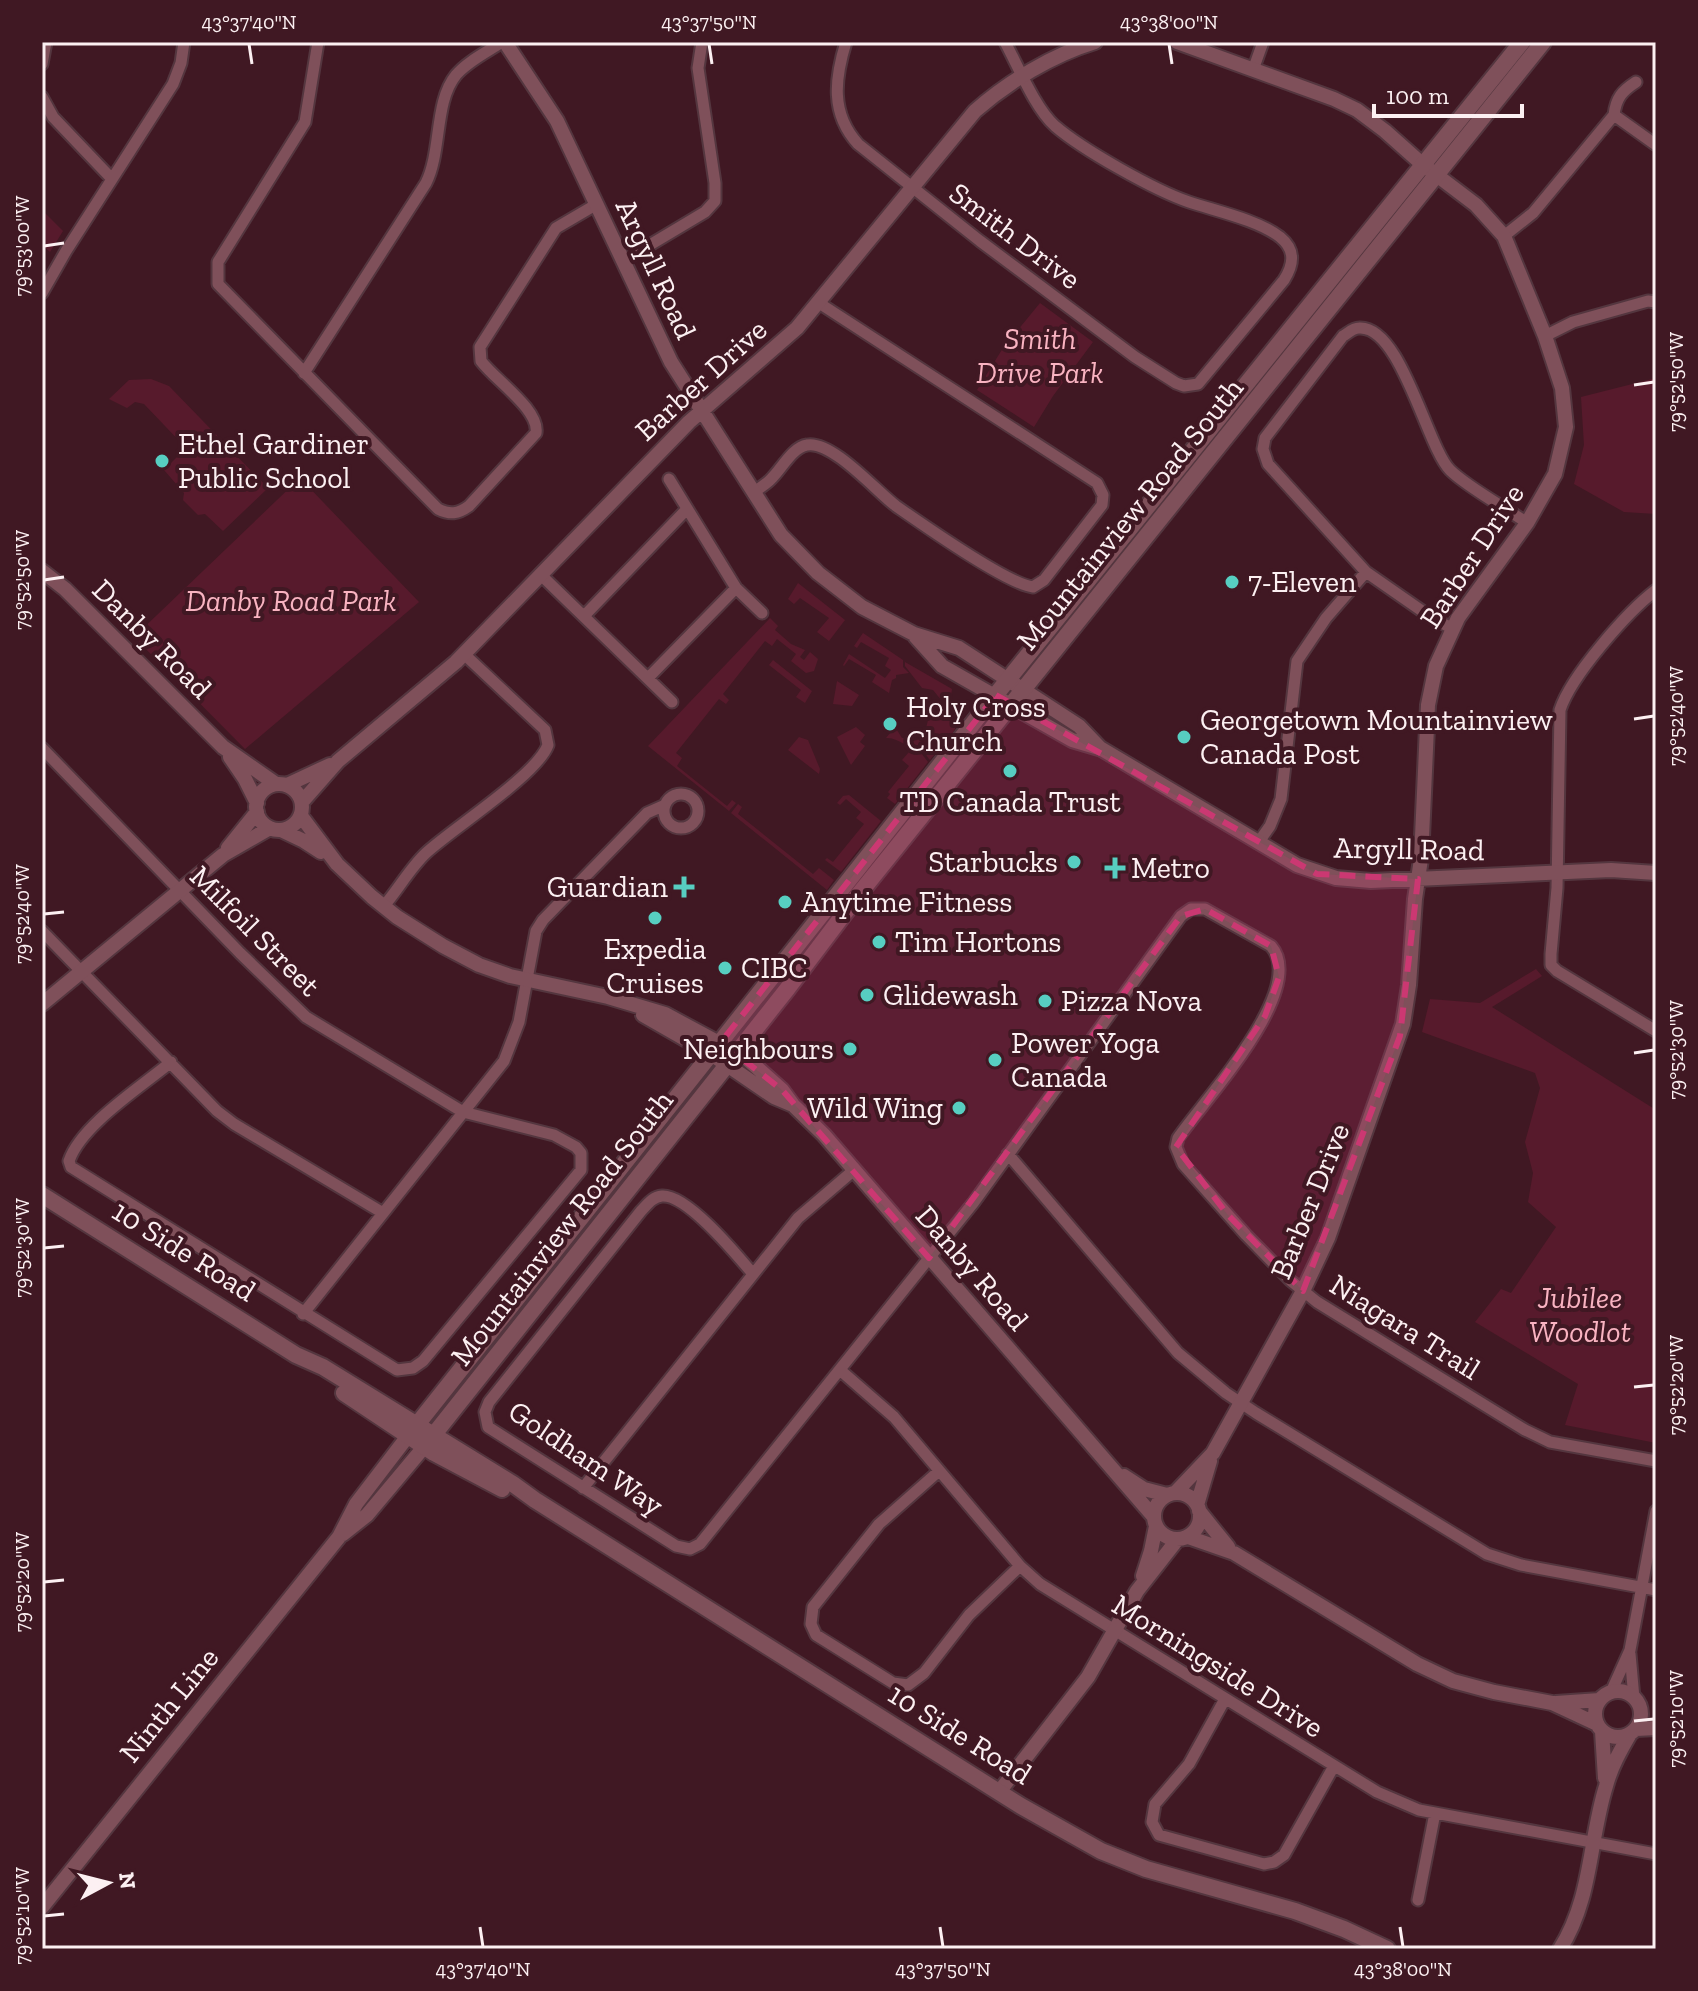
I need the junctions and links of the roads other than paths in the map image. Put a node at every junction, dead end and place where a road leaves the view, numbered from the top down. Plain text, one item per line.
1 (46, 42) edge
2 (184, 42) edge
3 (318, 42) edge
4 (504, 42) edge
5 (702, 42) edge
6 (846, 42) edge
7 (1005, 42) edge
8 (1095, 42) edge
9 (1177, 42) edge
10 (1263, 42) edge
11 (1522, 42) edge
12 (1543, 42) edge
13 (42, 64) edge
14 (1253, 70) junction
15 (1024, 77) junction
16 (1636, 82) dead end
17 (42, 97) edge
18 (1614, 115) junction
19 (1656, 145) edge
20 (1422, 164) junction
21 (1436, 175) junction
22 (112, 179) junction
23 (912, 187) junction
24 (597, 204) junction
25 (1504, 236) junction
26 (623, 261) junction
27 (42, 293) edge
28 (1656, 302) edge
29 (819, 303) junction
30 (1545, 336) junction
31 (304, 373) junction
32 (701, 411) junction
33 (669, 479) dead end
34 (753, 493) junction
35 (687, 509) junction
36 (1527, 523) junction
37 (42, 571) edge
38 (1366, 572) junction
39 (540, 574) junction
40 (736, 588) junction
41 (1656, 590) edge
42 (762, 613) dead end
43 (584, 616) junction
44 (1452, 628) junction
45 (914, 634) junction
46 (464, 654) junction
47 (648, 678) junction
48 (1008, 681) junction
49 (1024, 691) junction
50 (996, 695) junction
51 (672, 702) dead end
52 (1012, 705) junction
53 (223, 747) junction
54 (42, 748) edge
55 (1100, 748) junction
56 (338, 761) junction
57 (281, 785) junction
58 (665, 805) dead end
59 (257, 807) junction
60 (301, 809) junction
61 (276, 829) junction
62 (1258, 843) junction
63 (223, 855) junction
64 (337, 864) junction
65 (1558, 873) junction
66 (1656, 873) edge
67 (1418, 879) junction
68 (181, 890) junction
69 (383, 907) junction
70 (42, 931) edge
71 (82, 971) junction
72 (526, 980) junction
73 (42, 1004) edge
74 (1656, 1031) edge
75 (716, 1048) junction
76 (732, 1058) junction
77 (171, 1062) junction
78 (463, 1112) junction
79 (1008, 1154) junction
80 (854, 1170) junction
81 (42, 1195) edge
82 (383, 1213) junction
83 (929, 1258) junction
84 (753, 1274) junction
85 (1303, 1291) junction
86 (303, 1314) junction
87 (840, 1370) junction
88 (1240, 1403) junction
89 (412, 1430) junction
90 (429, 1441) junction
91 (1213, 1453) junction
92 (1656, 1461) edge
93 (1111, 1467) junction
94 (939, 1471) junction
95 (583, 1488) junction
96 (1171, 1494) junction
97 (1198, 1508) junction
98 (1656, 1511) edge
99 (1155, 1522) junction
100 (339, 1537) junction
101 (1183, 1538) junction
102 (1234, 1553) junction
103 (1020, 1566) junction
104 (1642, 1588) junction
105 (1656, 1590) edge
106 (1137, 1591) junction
107 (1115, 1631) junction
108 (1630, 1650) junction
109 (1606, 1696) junction
110 (1225, 1699) junction
111 (1637, 1702) junction
112 (1552, 1703) junction
113 (1656, 1714) edge
114 (1600, 1728) junction
115 (1656, 1728) edge
116 (1633, 1732) junction
117 (1334, 1766) junction
118 (1605, 1787) junction
119 (999, 1792) junction
120 (1435, 1813) junction
121 (1595, 1843) junction
122 (1656, 1854) edge
123 (1418, 1900) dead end
124 (42, 1907) edge
125 (1387, 1949) edge
126 (1560, 1949) edge

1 - 13 street
2 - 22 street
3 - 31 street
4 - 24 street, Argyll Road
4 - 31 street
5 - 26 street
6 - 23 street
7 - 15 street
8 - 15 street, Barber Drive
9 - 14 street, Barber Drive
10 - 14 street
11 - 20 main road, Mountainview Road South
12 - 21 main road, Mountainview Road South
14 - 20 street, Barber Drive
15 - 23 street, Barber Drive
15 - 23 street, Smith Drive
16 - 18 street
17 - 22 street
18 - 19 street
18 - 25 street
20 - 21 street, Barber Drive
20 - 48 main road, Mountainview Road South
21 - 25 street, Barber Drive
21 - 49 main road, Mountainview Road South
22 - 27 street
23 - 29 street, Barber Drive
24 - 26 street, Argyll Road
24 - 31 street
25 - 30 street, Barber Drive
26 - 32 street, Argyll Road
28 - 30 street
29 - 32 street, Barber Drive
29 - 34 street
30 - 36 street, Barber Drive
32 - 34 street, Argyll Road
32 - 39 street, Barber Drive
33 - 35 street
34 - 45 street, Argyll Road
35 - 40 street
35 - 43 street
36 - 38 street
36 - 44 street, Barber Drive
37 - 53 street, Danby Road
38 - 44 street
38 - 62 street
39 - 43 street
39 - 46 street, Barber Drive
40 - 42 street
40 - 47 street
41 - 65 street
43 - 47 street
44 - 67 street, Barber Drive
45 - 48 street, Argyll Road
45 - 50 street, Argyll Road
46 - 56 street, Barber Drive
46 - 69 street
47 - 51 street
48 - 49 street, Argyll Road
48 - 50 main road, Mountainview Road South
49 - 52 main road, Mountainview Road South
49 - 55 street, Argyll Road
50 - 52 street, Argyll Road
50 - 75 main road, Mountainview Road South
52 - 55 street, Argyll Road
52 - 76 main road, Mountainview Road South
53 - 57 street, Danby Road
53 - 59 street, Danby Road
54 - 68 street, Milfoil Street
55 - 62 street, Argyll Road
56 - 57 street, Barber Drive
56 - 60 street, Barber Drive
57 - 59 street
57 - 60 street
58 - 72 street
59 - 61 street
59 - 63 street
60 - 61 street
60 - 64 street, Danby Road
61 - 63 street
61 - 64 street, Danby Road
62 - 67 street, Argyll Road
63 - 68 street
64 - 69 street, Danby Road
65 - 66 street, Argyll Road
65 - 67 street, Argyll Road
65 - 74 street
67 - 85 street, Barber Drive
68 - 71 street
68 - 78 street, Milfoil Street
69 - 72 street, Danby Road
70 - 71 street
71 - 73 street
71 - 77 street
72 - 75 street, Danby Road
72 - 78 street
75 - 76 street, Danby Road
75 - 89 main road, Mountainview Road South
76 - 80 street, Danby Road
76 - 90 main road, Mountainview Road South
77 - 82 street
77 - 86 street, Milfoil Street
78 - 82 street
78 - 86 street, Milfoil Street
79 - 83 street, Niagara Trail
79 - 85 street, Niagara Trail
79 - 88 street
80 - 83 street, Danby Road
80 - 84 street
81 - 89 main road, 10 Side Road
82 - 86 street
83 - 87 street, Goldham Way
83 - 93 street, Danby Road
84 - 95 street
84 - 95 street, Goldham Way
85 - 88 street, Barber Drive
85 - 92 street, Niagara Trail
87 - 94 street, Morningside Drive
87 - 95 street, Goldham Way
88 - 91 street, Barber Drive
88 - 104 street
89 - 90 main road, 10 Side Road
89 - 100 street, Ninth Line
90 - 100 street, Ninth Line
90 - 119 main road, 10 Side Road
91 - 96 street, Barber Drive
91 - 97 street, Barber Drive
93 - 96 street, Danby Road
93 - 99 street, Danby Road
94 - 103 street, Morningside Drive
94 - 103 street
96 - 97 street
96 - 99 street
97 - 101 street
97 - 102 street
98 - 104 street
99 - 101 street
99 - 106 street
100 - 124 street, Ninth Line
101 - 102 street
101 - 106 street
102 - 112 street
103 - 107 street, Morningside Drive
104 - 105 street
104 - 108 street
106 - 107 street
107 - 110 street, Morningside Drive
107 - 119 street
108 - 109 street
108 - 111 street
109 - 111 street
109 - 112 street
109 - 114 street
110 - 117 street, Morningside Drive
110 - 117 street
111 - 113 street
111 - 116 street
112 - 114 street
114 - 116 street
114 - 118 street
115 - 116 street
116 - 118 street
117 - 120 street, Morningside Drive
118 - 121 street
119 - 125 main road, 10 Side Road
120 - 121 street, Morningside Drive
120 - 123 street
121 - 122 street, Morningside Drive
121 - 126 street

